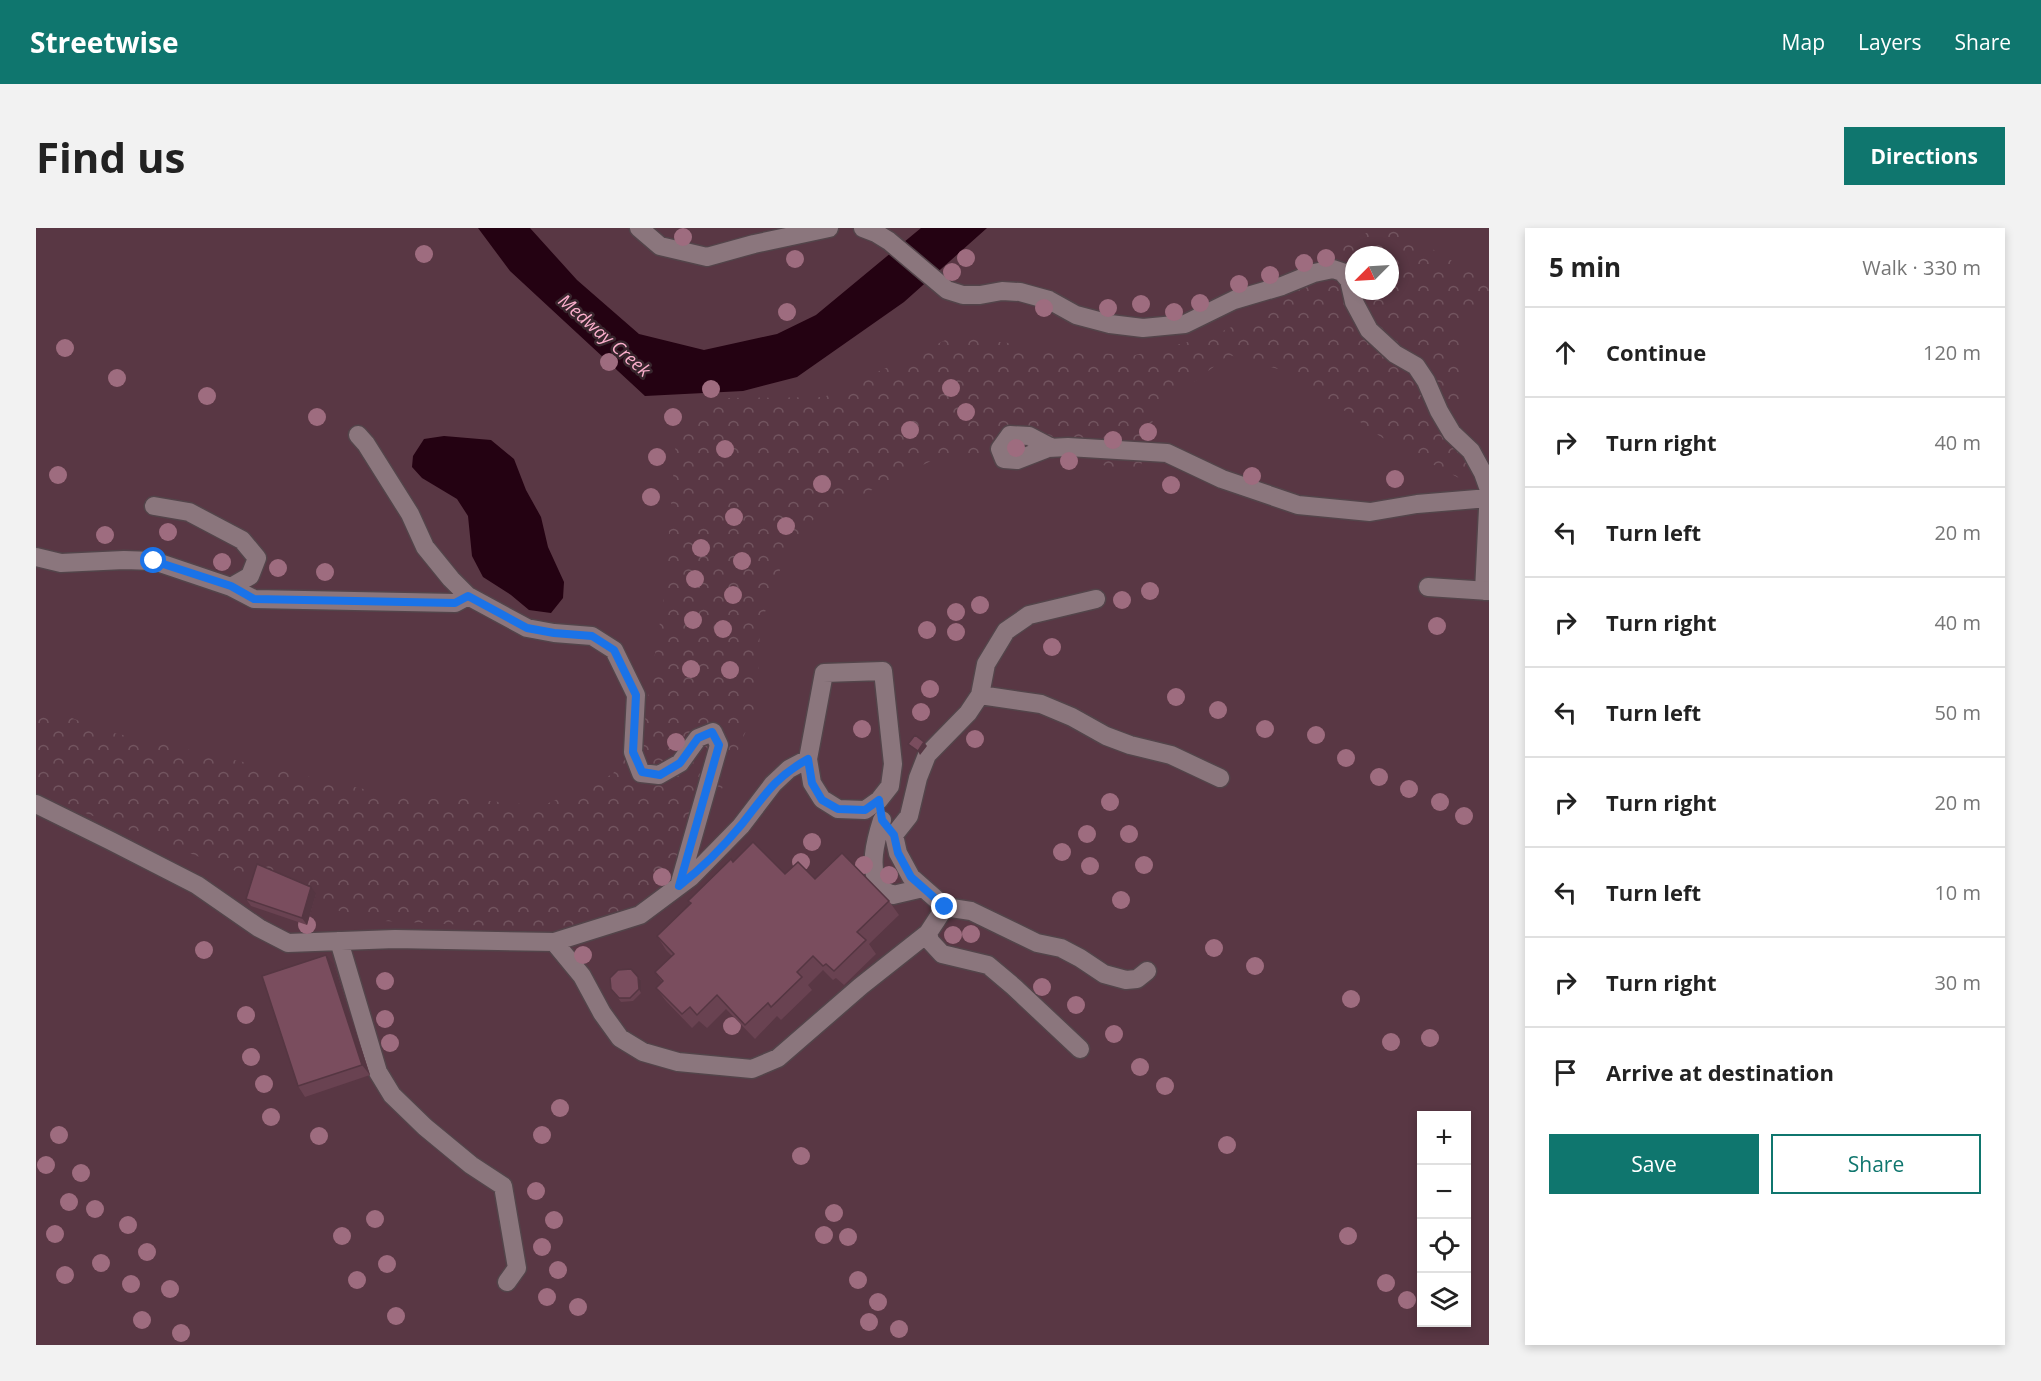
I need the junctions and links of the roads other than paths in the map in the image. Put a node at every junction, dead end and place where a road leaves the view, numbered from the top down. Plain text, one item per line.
1 (639, 228) edge
2 (829, 228) edge
3 (863, 228) edge
4 (358, 435) dead end
5 (1052, 448) dead end
6 (1488, 498) edge
7 (154, 506) dead end
8 (36, 557) edge
9 (231, 586) junction
10 (1428, 587) dead end
11 (1487, 591) edge
12 (468, 596) junction
13 (1096, 599) dead end
14 (980, 695) junction
15 (808, 759) junction
16 (1220, 778) dead end
17 (879, 800) junction
18 (36, 804) edge
19 (882, 820) junction
20 (894, 835) junction
21 (679, 886) junction
22 (923, 888) junction
23 (945, 907) junction
24 (927, 933) junction
25 (339, 941) junction
26 (554, 942) junction
27 (1147, 971) dead end
28 (1080, 1049) dead end
29 (507, 1282) dead end

1 - 2 lane
3 - 6 lane
4 - 12 lane
5 - 6 lane
6 - 11 lane
7 - 9 lane
8 - 9 lane
9 - 12 lane
10 - 11 lane
12 - 21 lane
13 - 14 lane
14 - 16 lane
14 - 20 lane
15 - 17 lane
15 - 17 lane
15 - 21 lane
17 - 19 lane
18 - 25 lane
19 - 20 lane
19 - 22 lane
20 - 22 lane
21 - 26 lane
22 - 23 lane
23 - 24 lane
23 - 27 lane
24 - 26 lane
24 - 28 lane
25 - 26 lane
25 - 29 lane

